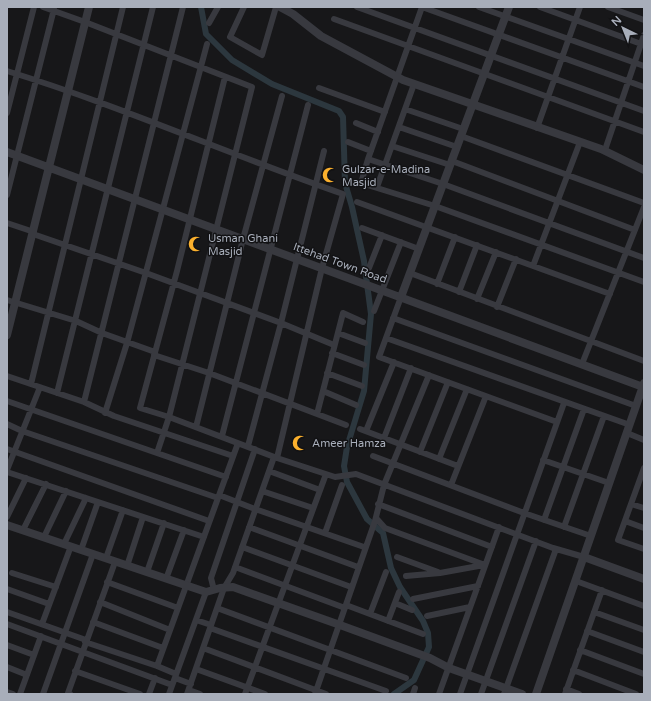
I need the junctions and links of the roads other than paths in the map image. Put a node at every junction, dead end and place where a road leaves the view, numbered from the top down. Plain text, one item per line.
1 (34, 7) edge
2 (43, 7) edge
3 (89, 7) edge
4 (123, 7) edge
5 (153, 7) edge
6 (183, 7) edge
7 (218, 7) edge
8 (244, 7) edge
9 (276, 7) edge
10 (280, 7) edge
11 (357, 7) edge
12 (422, 7) edge
13 (479, 7) edge
14 (509, 7) edge
15 (540, 7) edge
16 (580, 7) edge
17 (608, 7) edge
18 (54, 9) edge
19 (556, 10) edge
20 (627, 10) edge
21 (294, 11) edge
22 (505, 17) junction
23 (334, 19) dead end
24 (576, 20) junction
25 (644, 20) edge
26 (86, 22) junction
27 (209, 23) dead end
28 (415, 27) junction
29 (117, 34) junction
30 (499, 34) junction
31 (644, 36) edge
32 (569, 39) junction
33 (207, 44) dead end
34 (144, 45) junction
35 (643, 45) edge
36 (408, 48) junction
37 (171, 55) junction
38 (491, 55) junction
39 (562, 57) junction
40 (635, 62) junction
41 (644, 66) edge
42 (201, 67) junction
43 (7, 70) edge
44 (17, 74) junction
45 (484, 74) junction
46 (225, 77) junction
47 (398, 77) junction
48 (555, 78) junction
49 (36, 80) junction
50 (628, 81) junction
51 (414, 84) junction
52 (644, 87) edge
53 (319, 88) dead end
54 (69, 90) junction
55 (282, 96) dead end
56 (548, 97) junction
57 (100, 102) junction
58 (621, 102) junction
59 (473, 103) junction
60 (308, 105) dead end
61 (405, 109) junction
62 (644, 111) edge
63 (385, 112) junction
64 (7, 113) edge
65 (128, 113) junction
66 (615, 122) junction
67 (154, 123) junction
68 (356, 123) dead end
69 (399, 127) junction
70 (538, 128) junction
71 (378, 132) junction
72 (644, 132) edge
73 (462, 133) junction
74 (183, 134) junction
75 (348, 142) dead end
76 (580, 142) junction
77 (208, 144) junction
78 (392, 146) junction
79 (457, 146) junction
80 (605, 150) junction
81 (324, 151) dead end
82 (371, 151) junction
83 (7, 152) edge
84 (17, 155) junction
85 (236, 155) junction
86 (368, 159) junction
87 (451, 163) junction
88 (385, 164) junction
89 (263, 165) junction
90 (50, 168) junction
91 (644, 170) edge
92 (568, 175) junction
93 (290, 176) junction
94 (82, 179) junction
95 (315, 184) junction
96 (443, 184) junction
97 (377, 187) junction
98 (109, 189) junction
99 (7, 195) edge
100 (136, 199) junction
101 (558, 201) junction
102 (357, 202) dead end
103 (644, 203) edge
104 (435, 206) junction
105 (644, 207) edge
106 (163, 210) junction
107 (189, 219) junction
108 (7, 223) edge
109 (549, 223) junction
110 (427, 227) junction
111 (362, 228) dead end
112 (218, 230) junction
113 (635, 230) junction
114 (33, 233) junction
115 (382, 235) junction
116 (455, 237) junction
117 (243, 239) junction
118 (401, 242) junction
119 (541, 244) junction
120 (66, 245) junction
121 (477, 245) junction
122 (271, 249) junction
123 (419, 249) junction
124 (496, 252) junction
125 (626, 252) junction
126 (93, 254) junction
127 (644, 258) edge
128 (298, 259) junction
129 (516, 259) junction
130 (120, 263) junction
131 (533, 266) junction
132 (322, 268) junction
133 (369, 268) dead end
134 (618, 272) junction
135 (146, 273) junction
136 (410, 273) junction
137 (644, 282) edge
138 (174, 283) junction
139 (437, 284) junction
140 (380, 290) junction
141 (459, 292) junction
142 (201, 294) junction
143 (610, 294) junction
144 (401, 297) junction
145 (477, 299) junction
146 (11, 302) edge
147 (227, 304) junction
148 (497, 307) junction
149 (374, 311) dead end
150 (49, 313) junction
151 (254, 313) junction
152 (393, 318) junction
153 (76, 321) junction
154 (364, 322) dead end
155 (282, 323) junction
156 (102, 333) junction
157 (307, 333) junction
158 (338, 333) junction
159 (7, 335) edge
160 (386, 338) junction
161 (591, 342) junction
162 (127, 343) junction
163 (365, 343) dead end
164 (334, 345) junction
165 (332, 353) junction
166 (155, 354) junction
167 (644, 361) edge
168 (394, 362) junction
169 (183, 363) junction
170 (582, 364) junction
171 (364, 365) dead end
172 (411, 368) junction
173 (209, 372) junction
174 (327, 373) junction
175 (429, 375) junction
176 (7, 376) edge
177 (448, 382) junction
178 (236, 383) junction
179 (31, 384) junction
180 (362, 386) dead end
181 (644, 386) edge
182 (40, 387) junction
183 (467, 389) junction
184 (323, 391) junction
185 (58, 393) junction
186 (263, 394) junction
187 (486, 396) junction
188 (7, 401) edge
189 (84, 402) junction
190 (564, 402) junction
191 (290, 404) junction
192 (356, 405) dead end
193 (636, 406) junction
194 (31, 409) junction
195 (584, 409) junction
196 (105, 412) junction
197 (317, 414) junction
198 (604, 416) junction
199 (168, 417) junction
200 (557, 422) junction
201 (7, 424) edge
202 (346, 425) dead end
203 (196, 427) junction
204 (628, 429) junction
205 (22, 431) junction
206 (164, 432) junction
207 (222, 436) junction
208 (384, 438) junction
209 (644, 440) edge
210 (238, 443) junction
211 (401, 444) junction
212 (248, 446) junction
213 (255, 449) junction
214 (7, 450) edge
215 (14, 452) junction
216 (420, 452) junction
217 (157, 453) junction
218 (233, 456) junction
219 (373, 456) dead end
220 (276, 457) junction
221 (439, 459) junction
222 (543, 460) junction
223 (393, 464) junction
224 (458, 466) junction
225 (563, 467) junction
226 (644, 468) edge
227 (7, 471) edge
228 (269, 471) junction
229 (326, 474) junction
230 (583, 474) junction
231 (226, 477) junction
232 (26, 478) junction
233 (610, 483) junction
234 (46, 484) junction
235 (641, 484) edge
236 (342, 485) dead end
237 (384, 485) junction
238 (451, 485) junction
239 (320, 490) junction
240 (66, 491) junction
241 (262, 491) junction
242 (219, 497) junction
243 (86, 498) junction
244 (98, 502) junction
245 (237, 502) junction
246 (378, 504) junction
247 (631, 504) junction
248 (313, 508) junction
249 (644, 508) edge
250 (255, 509) junction
251 (123, 510) junction
252 (524, 513) junction
253 (7, 517) edge
254 (143, 517) junction
255 (375, 519) junction
256 (544, 520) junction
257 (209, 521) junction
258 (625, 521) junction
259 (164, 524) junction
260 (7, 525) edge
261 (249, 527) junction
262 (306, 527) junction
263 (499, 527) junction
264 (564, 527) junction
265 (644, 528) edge
266 (23, 530) junction
267 (184, 530) junction
268 (324, 533) junction
269 (517, 534) junction
270 (591, 536) junction
271 (44, 537) junction
272 (204, 537) junction
273 (536, 541) junction
274 (365, 544) junction
275 (67, 545) junction
276 (300, 546) junction
277 (242, 547) junction
278 (492, 547) junction
279 (556, 549) junction
280 (644, 549) edge
281 (81, 550) junction
282 (93, 554) junction
283 (397, 557) dead end
284 (584, 557) junction
285 (106, 558) junction
286 (115, 562) junction
287 (485, 565) junction
288 (127, 566) junction
289 (292, 566) junction
290 (234, 567) junction
291 (358, 567) junction
292 (147, 572) junction
293 (386, 572) dead end
294 (12, 573) dead end
295 (440, 573) junction
296 (406, 576) dead end
297 (166, 579) junction
298 (644, 579) edge
299 (576, 581) junction
300 (107, 582) junction
301 (186, 586) junction
302 (285, 586) junction
303 (478, 586) junction
304 (56, 587) junction
305 (351, 587) junction
306 (224, 588) junction
307 (7, 589) edge
308 (602, 590) junction
309 (210, 591) junction
310 (399, 592) dead end
311 (413, 599) dead end
312 (100, 602) junction
313 (395, 603) junction
314 (49, 604) junction
315 (278, 604) junction
316 (345, 606) junction
317 (644, 606) edge
318 (178, 608) junction
319 (217, 608) junction
320 (470, 608) junction
321 (412, 610) dead end
322 (7, 612) edge
323 (594, 612) junction
324 (370, 614) junction
325 (427, 616) dead end
326 (196, 620) junction
327 (388, 621) junction
328 (93, 622) junction
329 (7, 624) edge
330 (42, 624) junction
331 (340, 625) junction
332 (210, 627) junction
333 (269, 627) junction
334 (170, 630) junction
335 (644, 630) edge
336 (587, 631) junction
337 (64, 632) junction
338 (423, 634) dead end
339 (41, 636) junction
340 (86, 641) junction
341 (62, 643) junction
342 (7, 645) edge
343 (262, 647) junction
344 (163, 648) junction
345 (203, 648) junction
346 (330, 650) junction
347 (580, 650) junction
348 (82, 651) junction
349 (644, 652) edge
350 (34, 655) junction
351 (157, 666) junction
352 (7, 667) edge
353 (255, 667) junction
354 (449, 668) junction
355 (196, 669) junction
356 (324, 669) junction
357 (573, 670) junction
358 (75, 671) junction
359 (467, 674) junction
360 (644, 674) edge
361 (27, 675) junction
362 (176, 676) junction
363 (155, 678) junction
364 (406, 678) dead end
365 (486, 681) junction
366 (172, 685) junction
367 (247, 688) junction
368 (189, 689) edge
369 (386, 691) dead end
370 (505, 691) edge
371 (316, 692) edge
372 (565, 692) edge
373 (20, 694) edge
374 (43, 694) edge
375 (70, 694) edge
376 (140, 694) edge
377 (149, 694) edge
378 (169, 694) edge
379 (200, 694) edge
380 (245, 694) edge
381 (265, 694) edge
382 (326, 694) edge
383 (439, 694) edge
384 (460, 694) edge
385 (481, 694) edge
386 (522, 694) edge
387 (536, 694) edge
388 (579, 694) edge
389 (636, 694) edge

1 - 44 street
2 - 18 street
3 - 26 street
4 - 29 street
5 - 34 street
6 - 37 street
7 - 27 street
8 - 9 street
10 - 21 street
11 - 28 street
12 - 28 street
12 - 30 street
13 - 22 street
14 - 22 street
15 - 19 street
16 - 24 street
17 - 20 street
18 - 26 street
18 - 49 street
19 - 24 street
20 - 25 street
21 - 47 street
22 - 30 street
22 - 32 street
23 - 36 street
24 - 32 street
24 - 35 street
26 - 29 street
26 - 54 street
28 - 36 street
28 - 38 street
29 - 34 street
29 - 57 street
30 - 38 street
30 - 39 street
31 - 35 street
32 - 39 street
32 - 40 street
33 - 42 street
34 - 37 street
34 - 65 street
35 - 40 street
36 - 45 street
36 - 47 street
37 - 42 street
37 - 67 street
38 - 45 street
38 - 48 street
39 - 48 street
39 - 50 street
40 - 41 street
40 - 50 street
42 - 46 street
42 - 74 street
43 - 44 street
44 - 49 street
44 - 64 street
45 - 56 street
45 - 59 street
46 - 77 street
46 - 85 street
47 - 51 street
47 - 63 street
48 - 56 street
48 - 58 street
49 - 54 street
49 - 84 street
50 - 52 street
50 - 58 street
51 - 59 street
51 - 61 street
53 - 63 street
54 - 57 street
54 - 90 street
55 - 89 street
56 - 66 street
56 - 70 street
57 - 65 street
57 - 94 street
58 - 62 street
58 - 66 street
59 - 70 street
59 - 73 street
60 - 93 street
61 - 69 street
61 - 73 street
63 - 71 street
65 - 67 street
65 - 98 street
66 - 72 street
66 - 80 street
67 - 74 street
67 - 100 street
68 - 71 street
69 - 78 street
69 - 79 street
70 - 76 street
71 - 82 street
73 - 79 street
73 - 92 street
74 - 77 street
74 - 106 street
75 - 82 street
76 - 80 street
76 - 92 street
77 - 85 street
77 - 107 street
78 - 87 street
78 - 88 street
79 - 87 street
80 - 91 street
81 - 95 street
82 - 86 street
83 - 84 street, Ittehad Town Road
84 - 90 street, Ittehad Town Road
84 - 99 street
85 - 89 street
85 - 112 street
86 - 88 street
86 - 97 street
87 - 96 street
87 - 101 street
88 - 96 street
88 - 97 street
89 - 93 street
89 - 117 street
90 - 94 street, Ittehad Town Road
90 - 114 street
92 - 101 street
92 - 103 street
93 - 95 street
93 - 122 street
94 - 98 street, Ittehad Town Road
94 - 120 street
95 - 128 street
95 - 132 street
96 - 104 street
96 - 109 street
97 - 104 street
98 - 100 street, Ittehad Town Road
98 - 126 street
100 - 106 street, Ittehad Town Road
100 - 130 street
101 - 109 street
101 - 113 street
102 - 110 street
104 - 110 street
104 - 119 street
105 - 113 street
106 - 107 street, Ittehad Town Road
106 - 135 street
107 - 112 street, Ittehad Town Road
107 - 138 street
108 - 114 street
109 - 119 street
109 - 125 street
110 - 116 street
110 - 123 street
111 - 115 street
112 - 117 street, Ittehad Town Road
112 - 142 street
113 - 125 street
114 - 120 street
114 - 146 street
115 - 118 street
115 - 133 street
116 - 121 street
116 - 139 street
117 - 122 street, Ittehad Town Road
117 - 147 street
118 - 123 street
118 - 140 street
119 - 131 street
119 - 134 street
120 - 126 street
120 - 150 street
121 - 124 street
121 - 141 street
122 - 128 street, Ittehad Town Road
122 - 151 street
123 - 136 street
124 - 129 street
124 - 145 street
125 - 127 street
125 - 134 street
126 - 130 street
126 - 153 street
128 - 132 street, Ittehad Town Road
128 - 155 street
129 - 131 street
129 - 148 street
130 - 135 street
130 - 156 street
131 - 143 street
132 - 140 street, Ittehad Town Road
132 - 157 street
134 - 137 street
134 - 143 street
135 - 138 street
135 - 162 street
136 - 139 street
136 - 144 street
138 - 142 street
138 - 166 street
139 - 141 street
140 - 144 street, Ittehad Town Road
140 - 149 street
141 - 145 street
142 - 147 street
142 - 169 street
143 - 161 street
144 - 152 street
144 - 170 street, Ittehad Town Road
145 - 148 street
146 - 150 street
146 - 159 street
147 - 151 street
147 - 173 street
148 - 161 street
150 - 153 street
150 - 179 street
151 - 155 street
151 - 178 street
152 - 160 street
152 - 193 street
153 - 156 street
153 - 185 street
154 - 158 street
155 - 157 street
155 - 186 street
156 - 162 street
156 - 189 street
157 - 164 street
157 - 191 street
158 - 163 street
158 - 164 street
160 - 168 street
160 - 190 street
161 - 167 street
161 - 170 street
162 - 166 street
162 - 196 street
164 - 165 street
165 - 171 street
165 - 174 street
166 - 169 street
166 - 199 street
168 - 172 street
168 - 208 street
169 - 173 street
169 - 199 street
170 - 181 street, Ittehad Town Road
172 - 175 street
172 - 208 street
173 - 178 street
173 - 203 street
174 - 180 street
174 - 184 street
175 - 177 street
175 - 211 street
176 - 179 street
177 - 183 street
177 - 216 street
178 - 186 street
178 - 207 street
179 - 182 street
181 - 193 street
182 - 185 street
182 - 194 street
183 - 187 street
183 - 221 street
184 - 192 street
184 - 197 street
185 - 189 street
186 - 191 street
186 - 212 street
187 - 200 street
187 - 224 street
188 - 194 street
189 - 196 street
190 - 195 street
190 - 200 street
191 - 197 street
191 - 220 street
193 - 204 street
194 - 205 street
194 - 217 street
195 - 198 street
195 - 225 street
196 - 206 street
197 - 202 street
198 - 204 street
198 - 230 street
199 - 203 street
199 - 206 street
200 - 222 street
201 - 205 street
203 - 207 street
204 - 209 street
204 - 233 street
205 - 215 street
205 - 242 street
206 - 217 street
206 - 218 street
207 - 210 street
208 - 211 street
210 - 212 street
210 - 218 street
211 - 216 street
211 - 223 street
212 - 213 street
213 - 220 street
213 - 245 street
214 - 215 street
215 - 227 street
215 - 257 street
216 - 221 street
217 - 231 street
218 - 231 street
219 - 223 street
220 - 228 street
220 - 229 street
221 - 224 street
222 - 225 street
222 - 252 street
223 - 237 street
223 - 238 street
224 - 238 street
225 - 230 street
225 - 256 street
226 - 235 street
227 - 232 street
228 - 239 street
228 - 241 street
229 - 237 street
229 - 239 street
230 - 233 street
230 - 264 street
231 - 242 street
232 - 234 street
232 - 253 street
233 - 270 street
234 - 240 street
234 - 266 street
235 - 247 street
236 - 268 street
237 - 246 street
237 - 263 street
238 - 252 street
239 - 248 street
240 - 243 street
240 - 271 street
241 - 248 street
241 - 250 street
242 - 245 street
242 - 257 street
243 - 244 street
243 - 275 street
244 - 251 street
244 - 281 street
245 - 250 street
245 - 309 street
246 - 255 street
246 - 278 street
247 - 249 street
247 - 258 street
248 - 262 street
250 - 261 street
250 - 262 street
251 - 254 street
251 - 285 street
252 - 256 street
252 - 269 street
254 - 259 street
254 - 288 street
255 - 274 street
255 - 287 street
256 - 264 street
257 - 272 street
258 - 265 street
258 - 280 street
259 - 267 street
259 - 292 street
260 - 266 street
261 - 276 street
261 - 277 street
262 - 268 street
262 - 276 street
263 - 269 street
263 - 278 street
264 - 270 street
266 - 271 street
267 - 272 street
267 - 297 street
268 - 274 street
269 - 273 street
269 - 359 street
270 - 284 street
271 - 275 street
272 - 301 street
273 - 279 street
273 - 365 street
274 - 291 street
275 - 281 street
275 - 304 street
276 - 289 street
276 - 291 street
277 - 289 street
277 - 290 street
278 - 287 street
279 - 284 street
279 - 370 street
281 - 282 street
282 - 285 street
282 - 337 street
283 - 295 street
284 - 298 street
284 - 299 street
285 - 286 street
286 - 288 street
286 - 300 street
287 - 295 street
287 - 303 street
288 - 292 street
289 - 302 street
289 - 305 street
290 - 302 street
290 - 306 street
291 - 305 street
292 - 297 street
293 - 324 street
294 - 304 street
295 - 296 street
297 - 301 street
299 - 308 street
299 - 387 street
300 - 312 street
300 - 318 street
301 - 309 street
301 - 318 street
302 - 315 street
302 - 316 street
303 - 311 street
303 - 320 street
304 - 314 street
305 - 316 street
306 - 309 street
306 - 315 street
306 - 319 street
307 - 314 street
308 - 317 street
308 - 323 street
309 - 326 street
310 - 313 street
312 - 328 street
312 - 334 street
313 - 321 street
313 - 327 street
314 - 330 street
315 - 331 street
315 - 333 street
316 - 324 street
316 - 331 street
318 - 334 street
319 - 332 street
319 - 333 street
320 - 325 street
320 - 354 street
322 - 330 street
323 - 335 street
323 - 336 street
324 - 327 street
326 - 332 street
326 - 362 street
327 - 338 street
328 - 340 street
328 - 344 street
329 - 339 street
330 - 337 street
331 - 346 street
331 - 354 street
332 - 343 street
332 - 345 street
333 - 343 street
333 - 346 street
334 - 344 street
336 - 347 street
336 - 349 street
337 - 340 street
337 - 341 street
339 - 341 street
339 - 350 street
340 - 348 street
340 - 351 street
341 - 348 street
341 - 374 street
342 - 350 street
343 - 353 street
343 - 356 street
344 - 351 street
345 - 353 street
345 - 355 street
346 - 356 street
346 - 364 street
347 - 357 street
347 - 360 street
348 - 358 street
348 - 363 street
350 - 361 street
351 - 362 street
352 - 361 street
353 - 367 street
353 - 371 street
354 - 359 street
354 - 383 street
355 - 367 street
355 - 368 street
356 - 369 street
356 - 371 street
357 - 372 street
357 - 389 street
358 - 375 street
358 - 376 street
359 - 365 street
359 - 384 street
361 - 373 street
362 - 366 street
362 - 368 street
363 - 366 street
363 - 377 street
365 - 370 street
365 - 385 street
366 - 378 street
367 - 380 street
367 - 381 street
368 - 379 street
370 - 386 street
371 - 382 street
372 - 388 street

